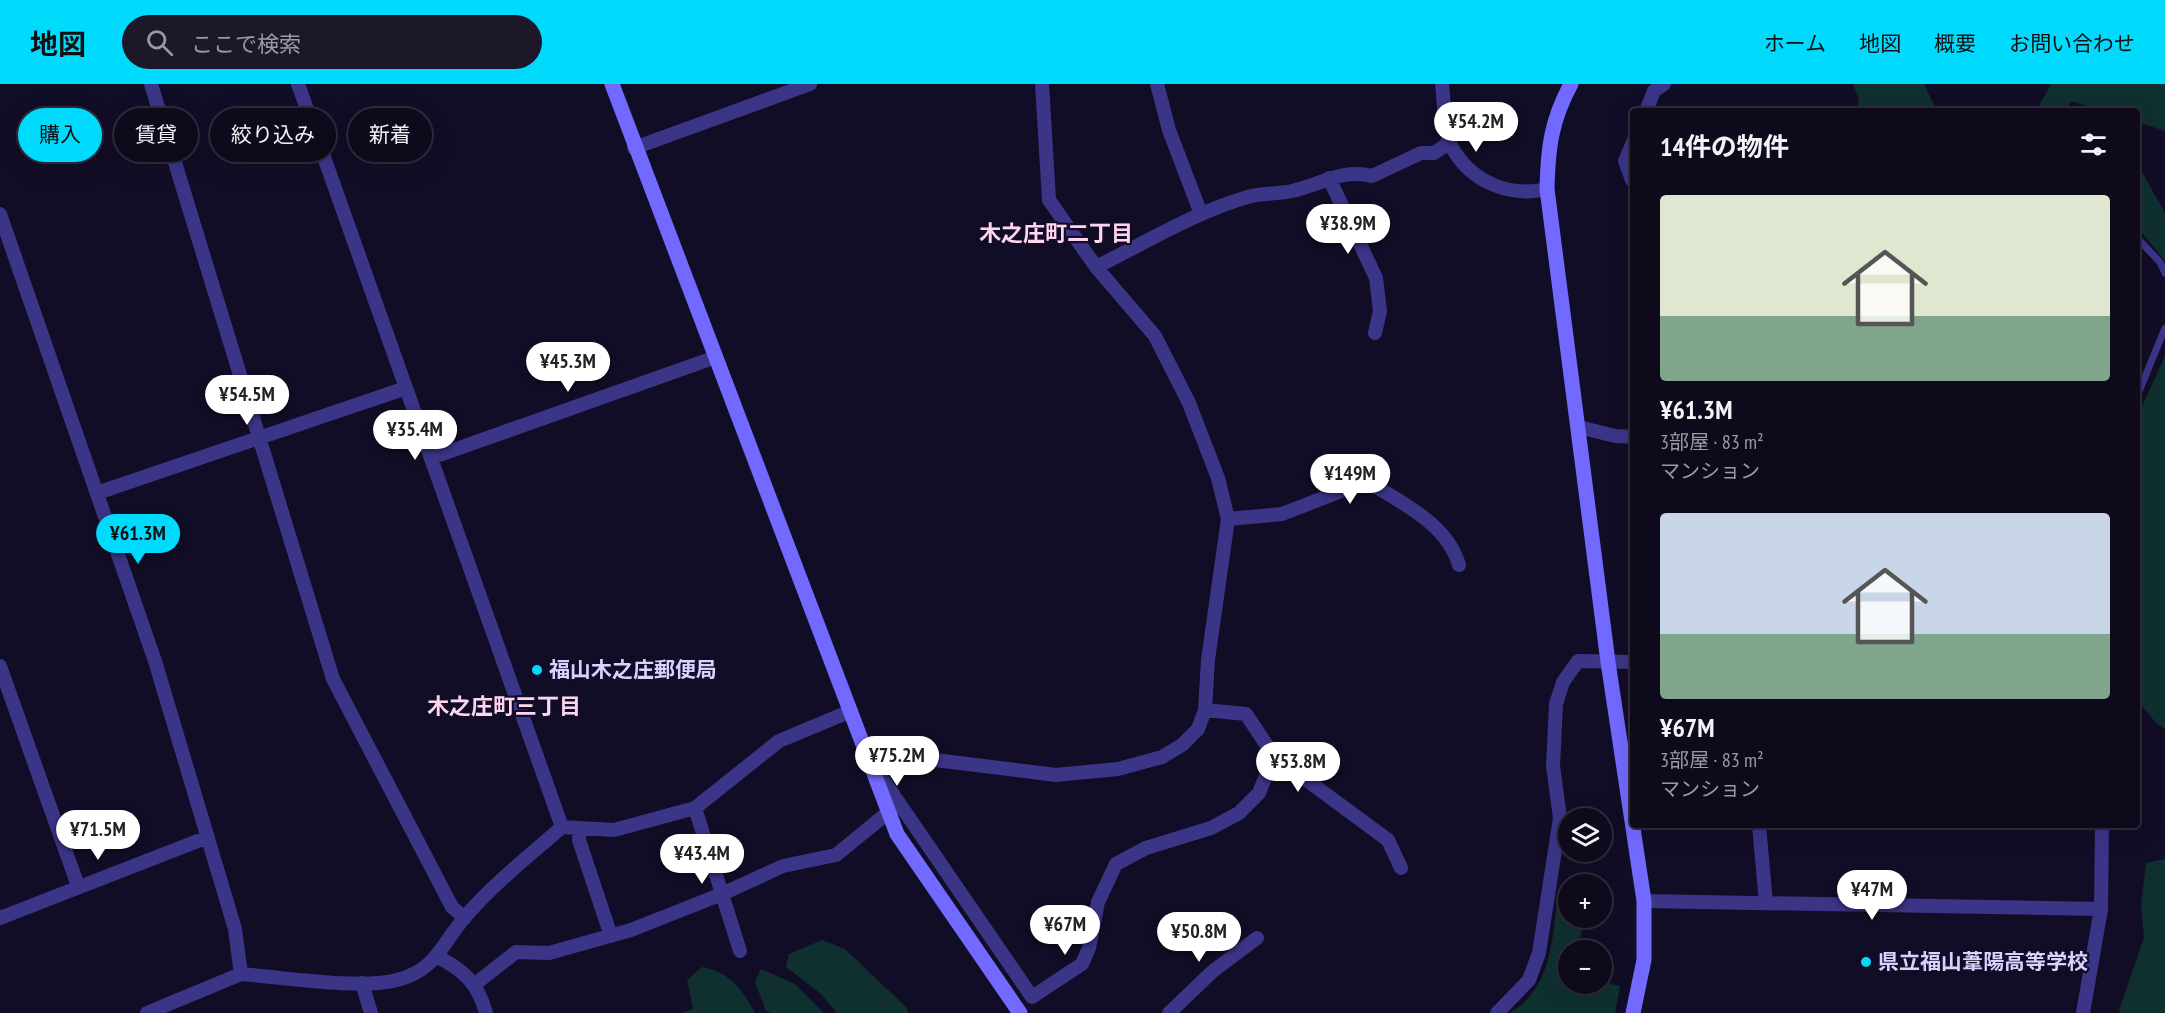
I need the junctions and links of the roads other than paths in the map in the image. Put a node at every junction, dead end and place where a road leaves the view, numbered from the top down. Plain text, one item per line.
1 (152, 84) edge
2 (298, 84) edge
3 (612, 84) edge
4 (810, 84) edge
5 (1042, 84) edge
6 (1157, 84) edge
7 (1442, 84) edge
8 (1571, 84) edge
9 (1664, 84) edge
10 (1647, 108) edge
11 (1449, 143) junction
12 (634, 148) junction
13 (1630, 149) edge
14 (1630, 176) edge
15 (1329, 178) junction
16 (1547, 189) junction
17 (0, 214) edge
18 (1201, 214) junction
19 (2140, 241) edge
20 (1096, 267) junction
21 (2165, 273) edge
22 (2165, 328) edge
23 (1376, 333) dead end
24 (716, 357) junction
25 (406, 388) junction
26 (2140, 388) edge
27 (1579, 427) junction
28 (1630, 437) edge
29 (260, 439) junction
30 (431, 458) junction
31 (97, 493) junction
32 (1228, 519) junction
33 (1459, 564) dead end
34 (1608, 662) junction
35 (1630, 662) edge
36 (0, 666) edge
37 (1205, 710) junction
38 (851, 711) junction
39 (1274, 756) junction
40 (869, 759) junction
41 (900, 802) junction
42 (695, 808) junction
43 (1630, 808) edge
44 (889, 814) junction
45 (562, 827) junction
46 (580, 828) junction
47 (1633, 828) edge
48 (1759, 828) edge
49 (2102, 828) edge
50 (208, 837) junction
51 (1401, 868) dead end
52 (78, 886) junction
53 (722, 894) junction
54 (1644, 901) junction
55 (1766, 903) junction
56 (2101, 909) junction
57 (0, 918) edge
58 (465, 918) junction
59 (611, 936) junction
60 (1257, 938) dead end
61 (740, 951) dead end
62 (438, 957) junction
63 (242, 975) junction
64 (362, 983) junction
65 (474, 985) junction
66 (147, 1013) edge
67 (371, 1013) edge
68 (486, 1013) edge
69 (1020, 1013) edge
70 (1168, 1013) edge
71 (1497, 1013) edge
72 (1633, 1013) edge
73 (2083, 1013) edge

1 - 29 street
2 - 25 street
3 - 12 street
4 - 12 street
5 - 20 street
6 - 18 street
7 - 11 street
8 - 16 street
9 - 10 street
11 - 15 street
11 - 16 street
12 - 24 street
13 - 14 street
15 - 18 street
15 - 23 street
16 - 27 street
17 - 31 street
18 - 20 street
19 - 21 lane
20 - 32 street
22 - 26 lane
24 - 30 street
24 - 38 street
25 - 29 street
25 - 30 street
27 - 28 street
27 - 34 street
29 - 31 street
29 - 58 street
30 - 45 street
31 - 50 street
32 - 33 street
32 - 37 street
34 - 35 street
34 - 43 street
34 - 71 street
36 - 52 street
37 - 39 street
37 - 40 street
38 - 40 street
38 - 42 street
39 - 41 street
39 - 51 street
40 - 41 street
40 - 44 street
41 - 44 street
42 - 46 street
42 - 53 street
44 - 53 street
44 - 69 street
45 - 46 street
45 - 58 street
46 - 59 street
47 - 54 street
48 - 55 street
49 - 56 street
50 - 52 street
50 - 63 street
52 - 57 street
53 - 59 street
53 - 61 street
54 - 55 street
54 - 72 street
55 - 56 street
56 - 73 street
58 - 62 street
59 - 65 street
60 - 70 street
62 - 64 street
62 - 65 street
63 - 64 street
63 - 66 street
64 - 67 street
65 - 68 street

